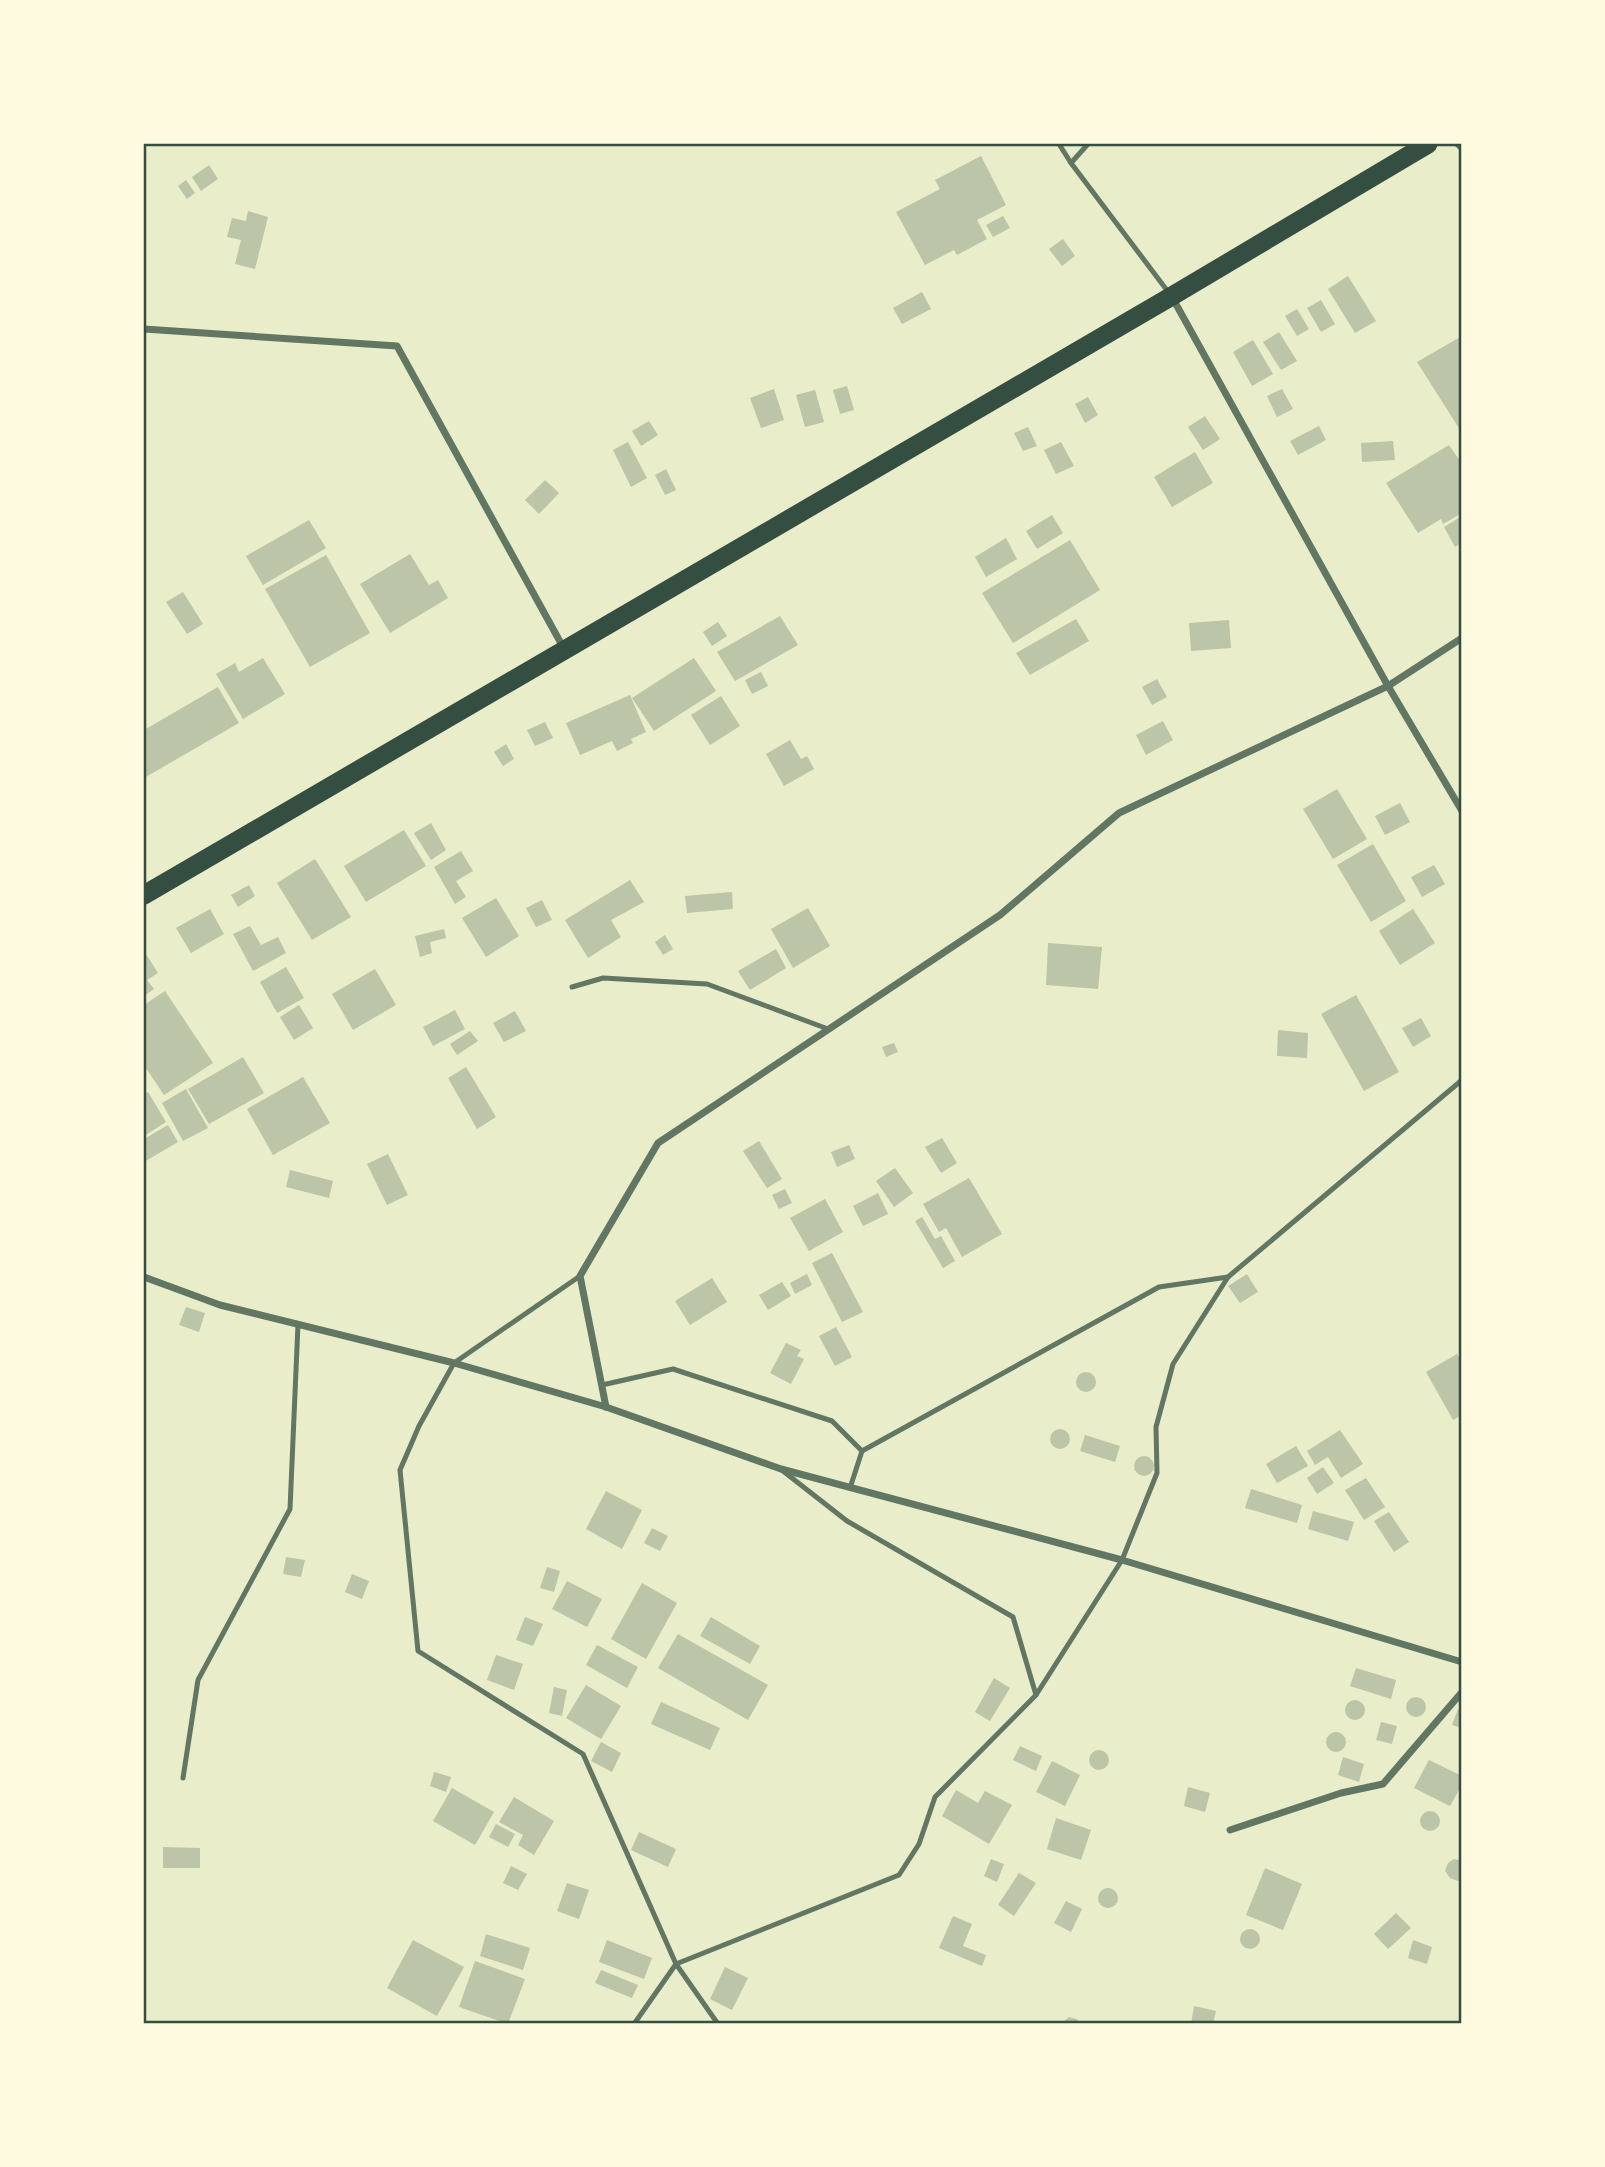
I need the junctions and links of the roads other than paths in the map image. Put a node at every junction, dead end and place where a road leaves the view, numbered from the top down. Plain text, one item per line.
1 (1059, 144) edge
2 (1088, 144) edge
3 (1428, 144) edge
4 (1071, 163) junction
5 (1172, 296) junction
6 (144, 329) edge
7 (1461, 638) edge
8 (564, 649) junction
9 (1388, 686) junction
10 (1461, 811) edge
11 (144, 895) edge
12 (572, 987) dead end
13 (828, 1029) junction
14 (1461, 1080) edge
15 (580, 1276) junction
16 (144, 1277) edge
17 (1228, 1277) junction
18 (298, 1324) junction
19 (454, 1363) junction
20 (602, 1385) junction
21 (606, 1407) junction
22 (862, 1451) junction
23 (781, 1469) junction
24 (850, 1488) junction
25 (1122, 1560) junction
26 (1461, 1661) edge
27 (1461, 1692) edge
28 (1037, 1695) junction
29 (183, 1778) dead end
30 (1230, 1830) dead end
31 (676, 1964) junction
32 (634, 2024) edge
33 (718, 2024) edge

1 - 4 lane
2 - 4 lane
3 - 5 highway
4 - 5 lane
5 - 8 highway
5 - 9 street
6 - 8 street
7 - 9 street
8 - 11 highway
9 - 10 street
9 - 13 street
12 - 13 lane
13 - 15 street
14 - 17 lane
15 - 19 lane
15 - 20 street
16 - 18 street
17 - 22 lane
17 - 25 lane
18 - 19 street
18 - 29 lane
19 - 21 street
19 - 31 lane
20 - 21 street
20 - 22 lane
21 - 23 street
22 - 24 lane
23 - 24 street
23 - 28 lane
24 - 25 street
25 - 26 street
25 - 28 lane
27 - 30 street
28 - 31 lane
31 - 32 lane
31 - 33 lane

